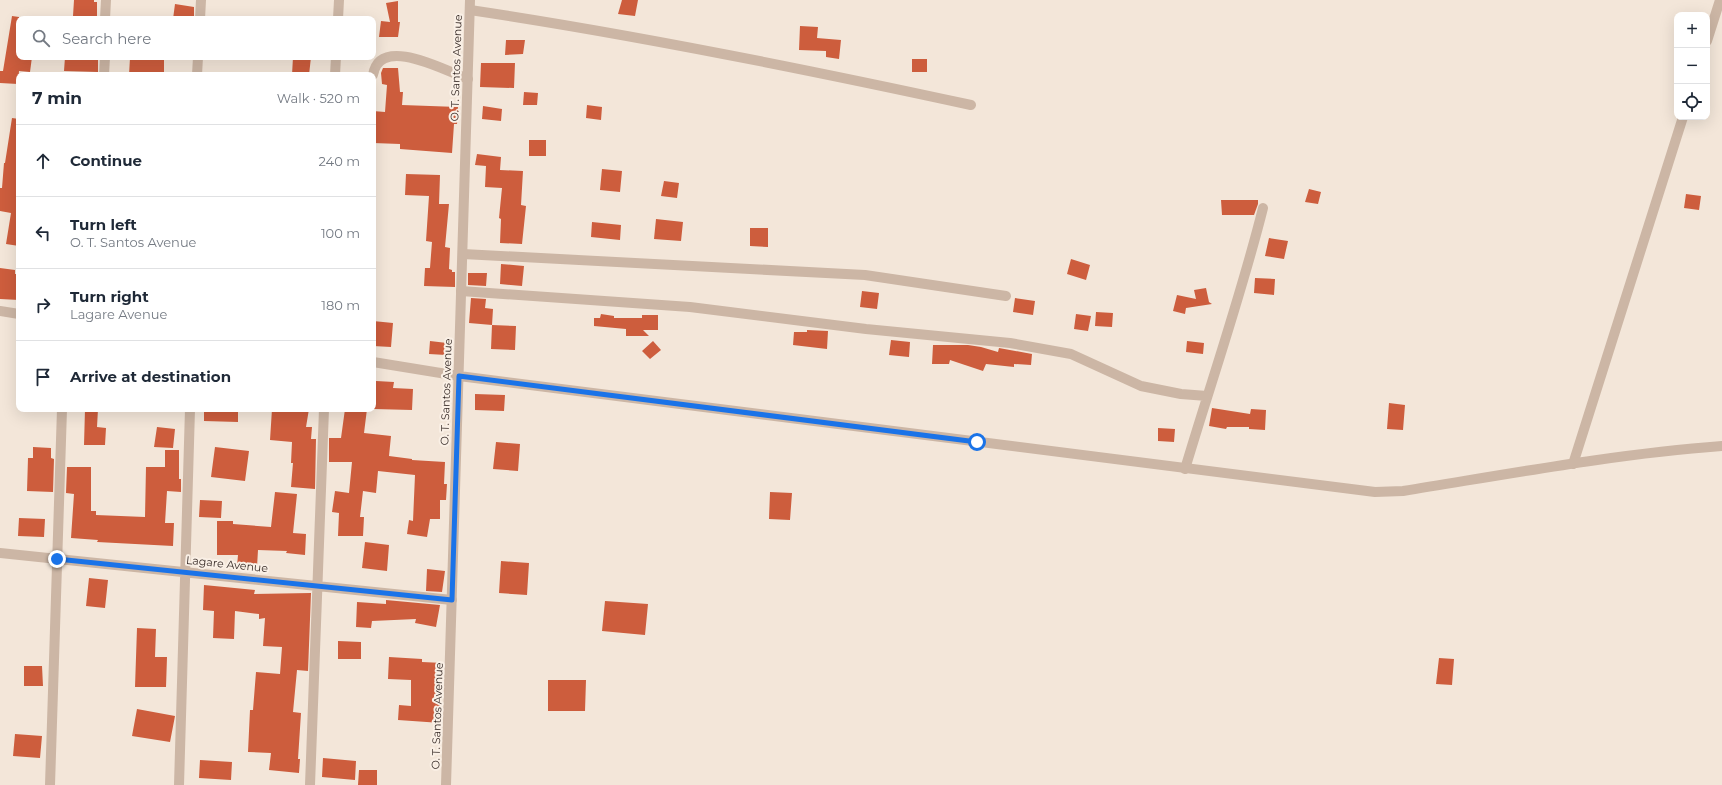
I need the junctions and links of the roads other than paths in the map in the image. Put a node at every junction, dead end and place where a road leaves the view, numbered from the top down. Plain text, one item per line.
1 (106, 0) edge
2 (201, 0) edge
3 (339, 0) edge
4 (1720, 0) edge
5 (470, 5) edge
6 (1719, 11) edge
7 (105, 16) edge
8 (200, 16) edge
9 (338, 16) edge
10 (1710, 34) edge
11 (104, 60) edge
12 (198, 60) edge
13 (336, 60) edge
14 (104, 72) edge
15 (197, 72) edge
16 (336, 72) edge
17 (373, 72) edge
18 (468, 79) junction
19 (971, 105) dead end
20 (1682, 120) edge
21 (1263, 208) dead end
22 (462, 254) junction
23 (461, 291) junction
24 (1006, 296) dead end
25 (0, 311) edge
26 (16, 314) edge
27 (376, 362) edge
28 (459, 376) junction
29 (1207, 396) junction
30 (62, 412) edge
31 (190, 412) edge
32 (324, 412) edge
33 (1722, 446) edge
34 (1573, 464) junction
35 (1185, 469) junction
36 (0, 553) edge
37 (57, 559) junction
38 (185, 572) junction
39 (318, 585) junction
40 (452, 600) junction
41 (50, 785) edge
42 (179, 785) edge
43 (310, 785) edge
44 (446, 785) edge

1 - 7 street
2 - 8 street
3 - 9 street
4 - 6 street
5 - 18 street, O. T. Santos Avenue
5 - 19 street
6 - 10 street
11 - 14 street
12 - 15 street
13 - 16 street
17 - 18 street
18 - 22 street, O. T. Santos Avenue
20 - 34 street
21 - 29 street
22 - 23 street, O. T. Santos Avenue
22 - 24 street
23 - 28 street, O. T. Santos Avenue
23 - 29 street
25 - 26 street
27 - 28 street
28 - 35 street
28 - 40 street, O. T. Santos Avenue
29 - 35 street
30 - 37 street
31 - 38 street
32 - 39 street
33 - 34 street
34 - 35 street
36 - 37 street, Lagare Avenue
37 - 38 street, Lagare Avenue
37 - 41 street
38 - 39 street, Lagare Avenue
38 - 42 street
39 - 40 street, Lagare Avenue
39 - 43 street
40 - 44 street, O. T. Santos Avenue

